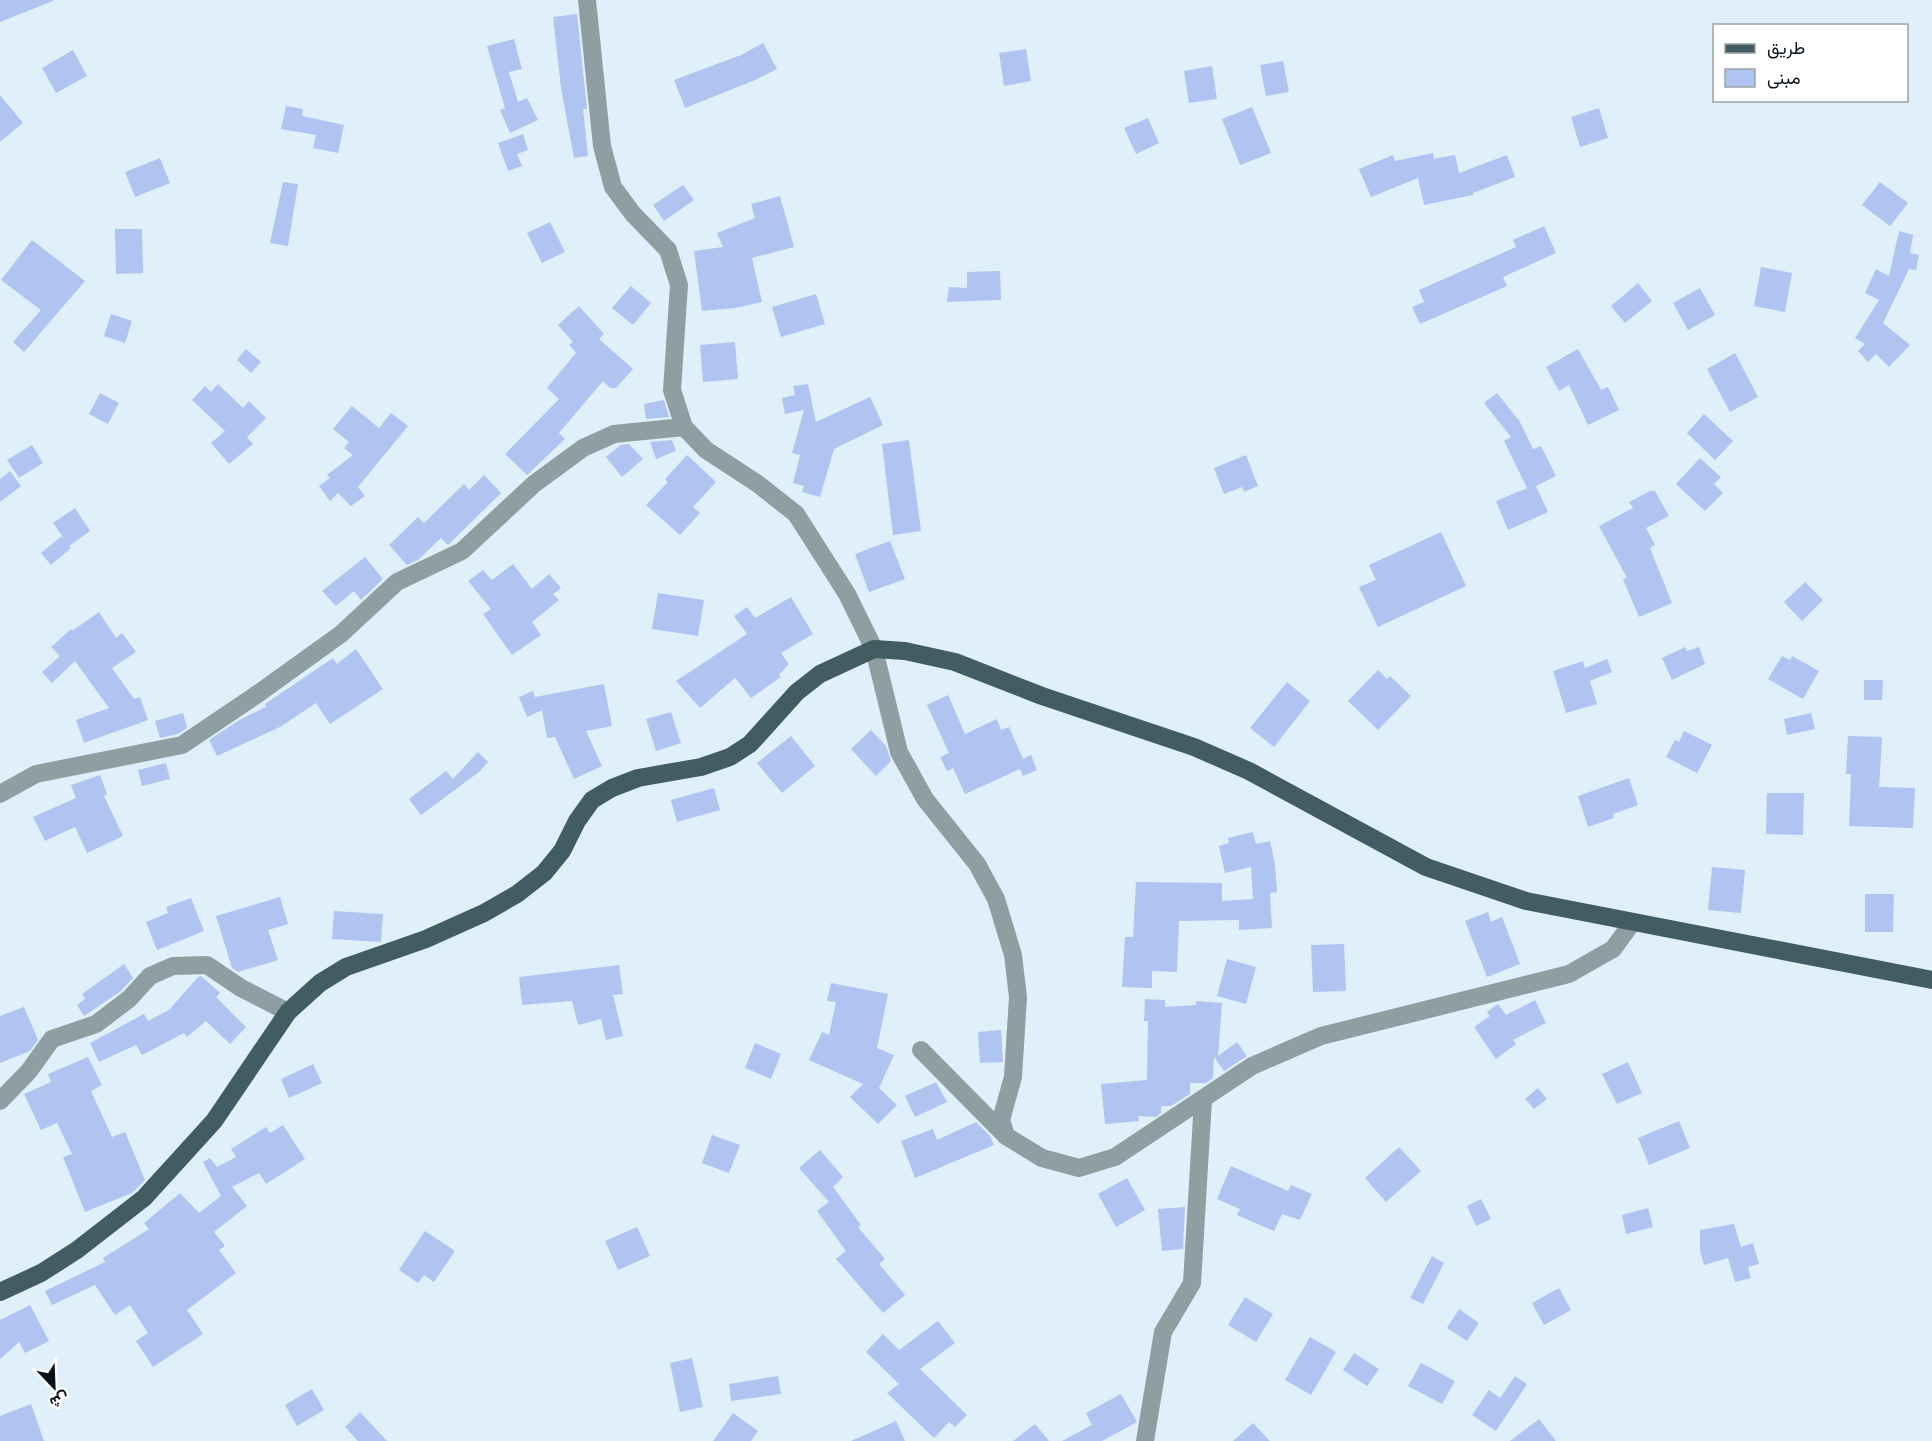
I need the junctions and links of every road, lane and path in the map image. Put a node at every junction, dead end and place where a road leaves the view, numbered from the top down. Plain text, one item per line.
1 (587, 0) edge
2 (684, 427) junction
3 (874, 650) junction
4 (0, 794) edge
5 (1632, 923) junction
6 (1932, 980) edge
7 (288, 1012) junction
8 (921, 1050) dead end
9 (1203, 1100) junction
10 (0, 1101) edge
11 (1006, 1136) junction
12 (0, 1292) edge
13 (1145, 1441) edge

1 - 2 street
2 - 3 street
2 - 4 street
3 - 5 main road
3 - 7 main road
3 - 11 street
5 - 6 main road
5 - 9 street
7 - 10 street
7 - 12 main road
8 - 11 street
9 - 11 street
9 - 13 street

